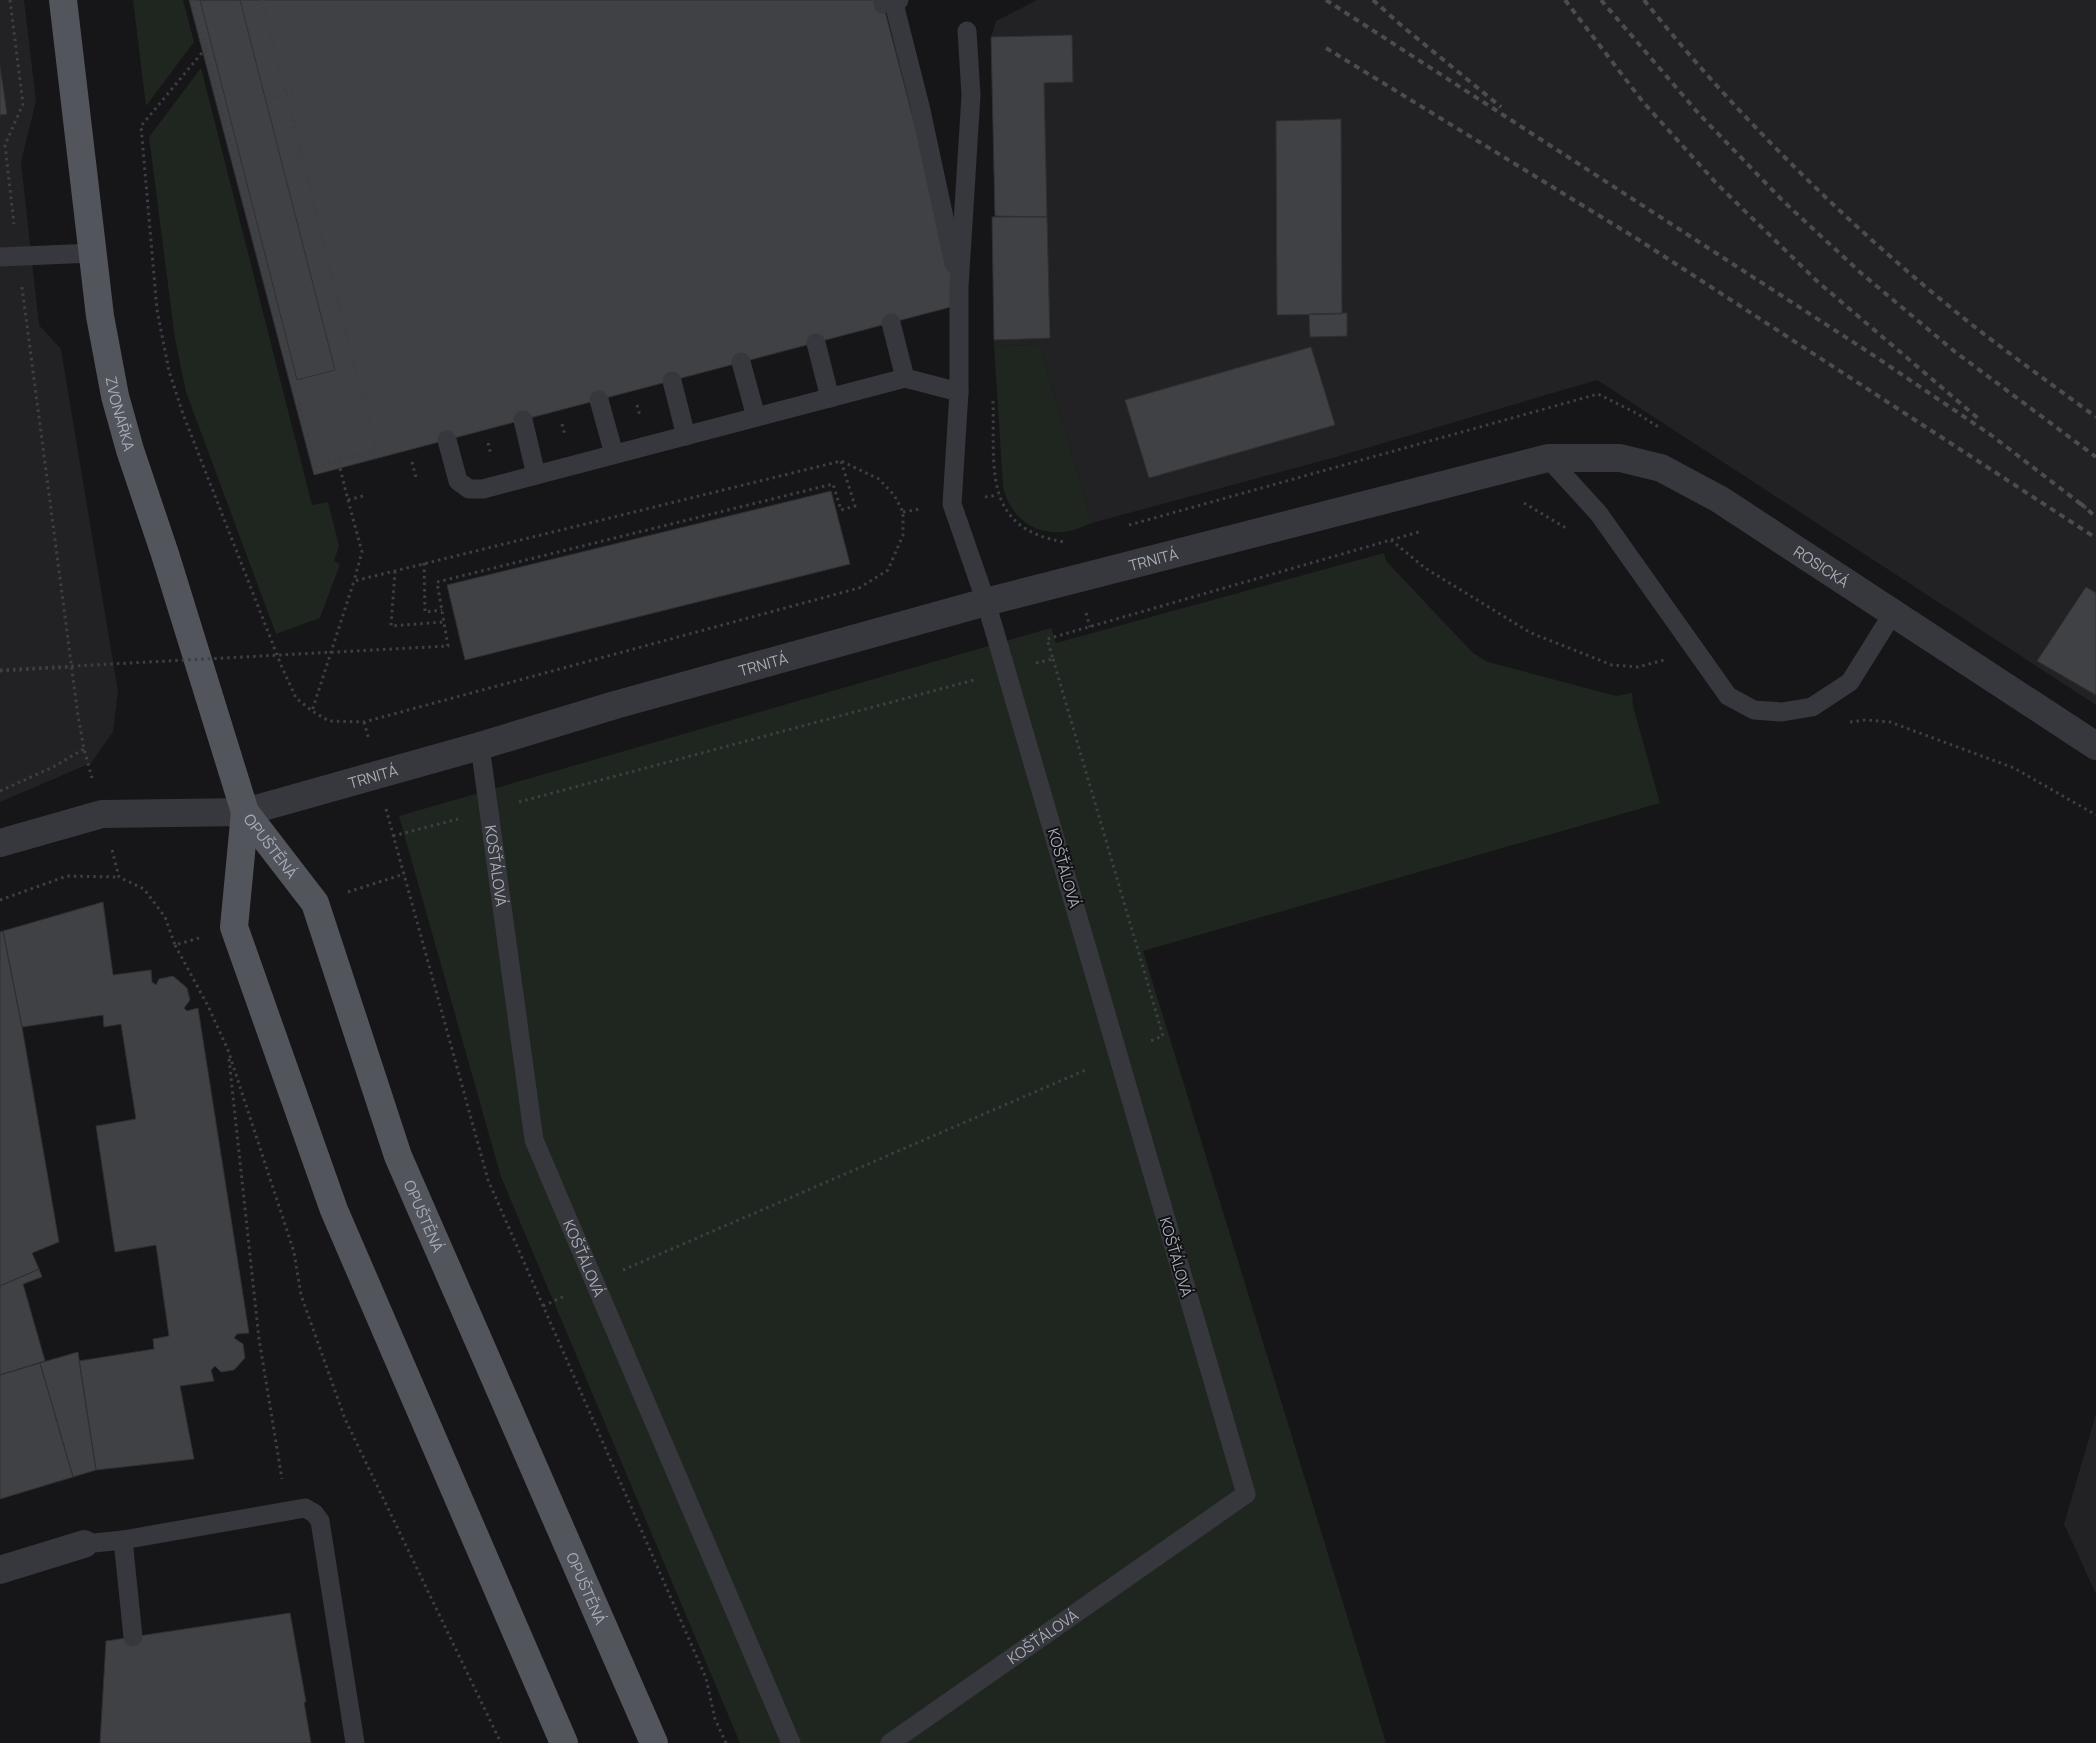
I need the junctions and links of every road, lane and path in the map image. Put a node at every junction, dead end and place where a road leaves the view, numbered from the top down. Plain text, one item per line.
1 (10, 0) edge
2 (63, 0) edge
3 (193, 0) edge
4 (262, 0) edge
5 (892, 1) edge
6 (966, 31) dead end
7 (206, 48) junction
8 (306, 88) dead end
9 (286, 94) junction
10 (266, 100) dead end
11 (297, 140) junction
12 (277, 145) dead end
13 (240, 155) dead end
14 (234, 156) junction
15 (93, 253) junction
16 (9, 256) edge
17 (959, 287) junction
18 (891, 322) dead end
19 (816, 343) dead end
20 (741, 362) dead end
21 (905, 378) junction
22 (672, 381) dead end
23 (959, 392) junction
24 (830, 398) junction
25 (993, 399) dead end
26 (599, 400) dead end
27 (756, 417) junction
28 (523, 420) dead end
29 (1662, 429) dead end
30 (686, 436) junction
31 (447, 440) dead end
32 (614, 454) junction
33 (338, 460) junction
34 (841, 461) junction
35 (1536, 461) junction
36 (412, 462) dead end
37 (536, 475) junction
38 (417, 482) dead end
39 (363, 496) dead end
40 (348, 500) junction
41 (1522, 502) dead end
42 (1124, 526) dead end
43 (1566, 528) dead end
44 (1428, 529) dead end
45 (1074, 540) dead end
46 (1390, 540) junction
47 (424, 563) junction
48 (395, 571) junction
49 (354, 581) junction
50 (986, 602) junction
51 (442, 610) junction
52 (1893, 613) junction
53 (444, 622) junction
54 (1053, 659) junction
55 (1666, 659) dead end
56 (72, 667) junction
57 (0, 670) edge
58 (1006, 671) junction
59 (312, 711) junction
60 (1847, 723) dead end
61 (480, 746) junction
62 (2096, 746) edge
63 (84, 750) junction
64 (0, 791) edge
65 (488, 811) junction
66 (244, 812) junction
67 (102, 814) junction
68 (2096, 815) edge
69 (393, 836) dead end
70 (0, 842) edge
71 (119, 877) junction
72 (0, 900) edge
73 (314, 904) junction
74 (234, 927) junction
75 (175, 945) junction
76 (228, 1050) junction
77 (1118, 1056) junction
78 (595, 1283) junction
79 (542, 1306) junction
80 (287, 1511) junction
81 (123, 1540) junction
82 (84, 1544) joint
83 (0, 1570) edge
84 (133, 1637) dead end
85 (355, 1743) edge
86 (500, 1743) edge
87 (564, 1743) edge
88 (654, 1743) edge
89 (726, 1743) edge
90 (791, 1743) edge
91 (890, 1743) edge

1 - 16 path
2 - 15 main road, ZVONAŘKA
3 - 7 path
4 - 9 path
5 - 17 lane
6 - 17 lane
7 - 14 path
7 - 59 path
8 - 9 path
9 - 10 path
9 - 11 path
11 - 12 path
11 - 33 path
13 - 14 path
14 - 33 path
15 - 16 lane
15 - 66 main road, ZVONAŘKA
16 - 56 path
17 - 23 lane, KOŠŤÁLOVÁ
18 - 21 lane
19 - 24 lane
20 - 27 lane
21 - 23 lane
21 - 24 lane
22 - 30 lane
23 - 50 lane, KOŠŤÁLOVÁ
24 - 27 lane
25 - 45 path
26 - 32 lane
27 - 30 lane
28 - 37 lane
29 - 42 path
30 - 32 lane
31 - 37 lane
32 - 37 lane
33 - 40 path
34 - 47 path
34 - 51 path, bridge
34 - 59 path
35 - 50 street, TRNITÁ
35 - 52 street, ROSICKÁ
35 - 52 lane
36 - 38 path
39 - 40 path
40 - 49 path
41 - 43 path
44 - 46 path
46 - 54 path
46 - 55 path
47 - 48 path
47 - 51 path
48 - 49 path
48 - 53 path
49 - 59 path
50 - 58 lane, KOŠŤÁLOVÁ
50 - 61 street, TRNITÁ
51 - 53 path, bridge
52 - 62 street, ROSICKÁ
53 - 57 path, bridge
54 - 58 path
54 - 77 path
56 - 57 path
56 - 63 path
58 - 65 path
58 - 77 lane, KOŠŤÁLOVÁ
60 - 68 path
61 - 65 lane, KOŠŤÁLOVÁ
61 - 66 street, TRNITÁ
63 - 64 path
63 - 67 path
65 - 69 path
65 - 78 lane, KOŠŤÁLOVÁ
66 - 67 street, TRNITÁ
66 - 73 main road, OPUŠTĚNÁ
66 - 74 main road, OPUŠTĚNÁ
67 - 70 street, TRNITÁ
67 - 71 path
71 - 72 path
71 - 75 path
73 - 79 path
73 - 88 main road, OPUŠTĚNÁ
74 - 75 path
74 - 87 main road, OPUŠTĚNÁ
75 - 76 path
76 - 80 path
76 - 86 path
77 - 78 path
77 - 91 lane, KOŠŤÁLOVÁ
78 - 79 path
78 - 90 lane, KOŠŤÁLOVÁ
79 - 89 path
80 - 81 lane
80 - 85 lane
81 - 82 lane
81 - 84 lane
82 - 83 street

